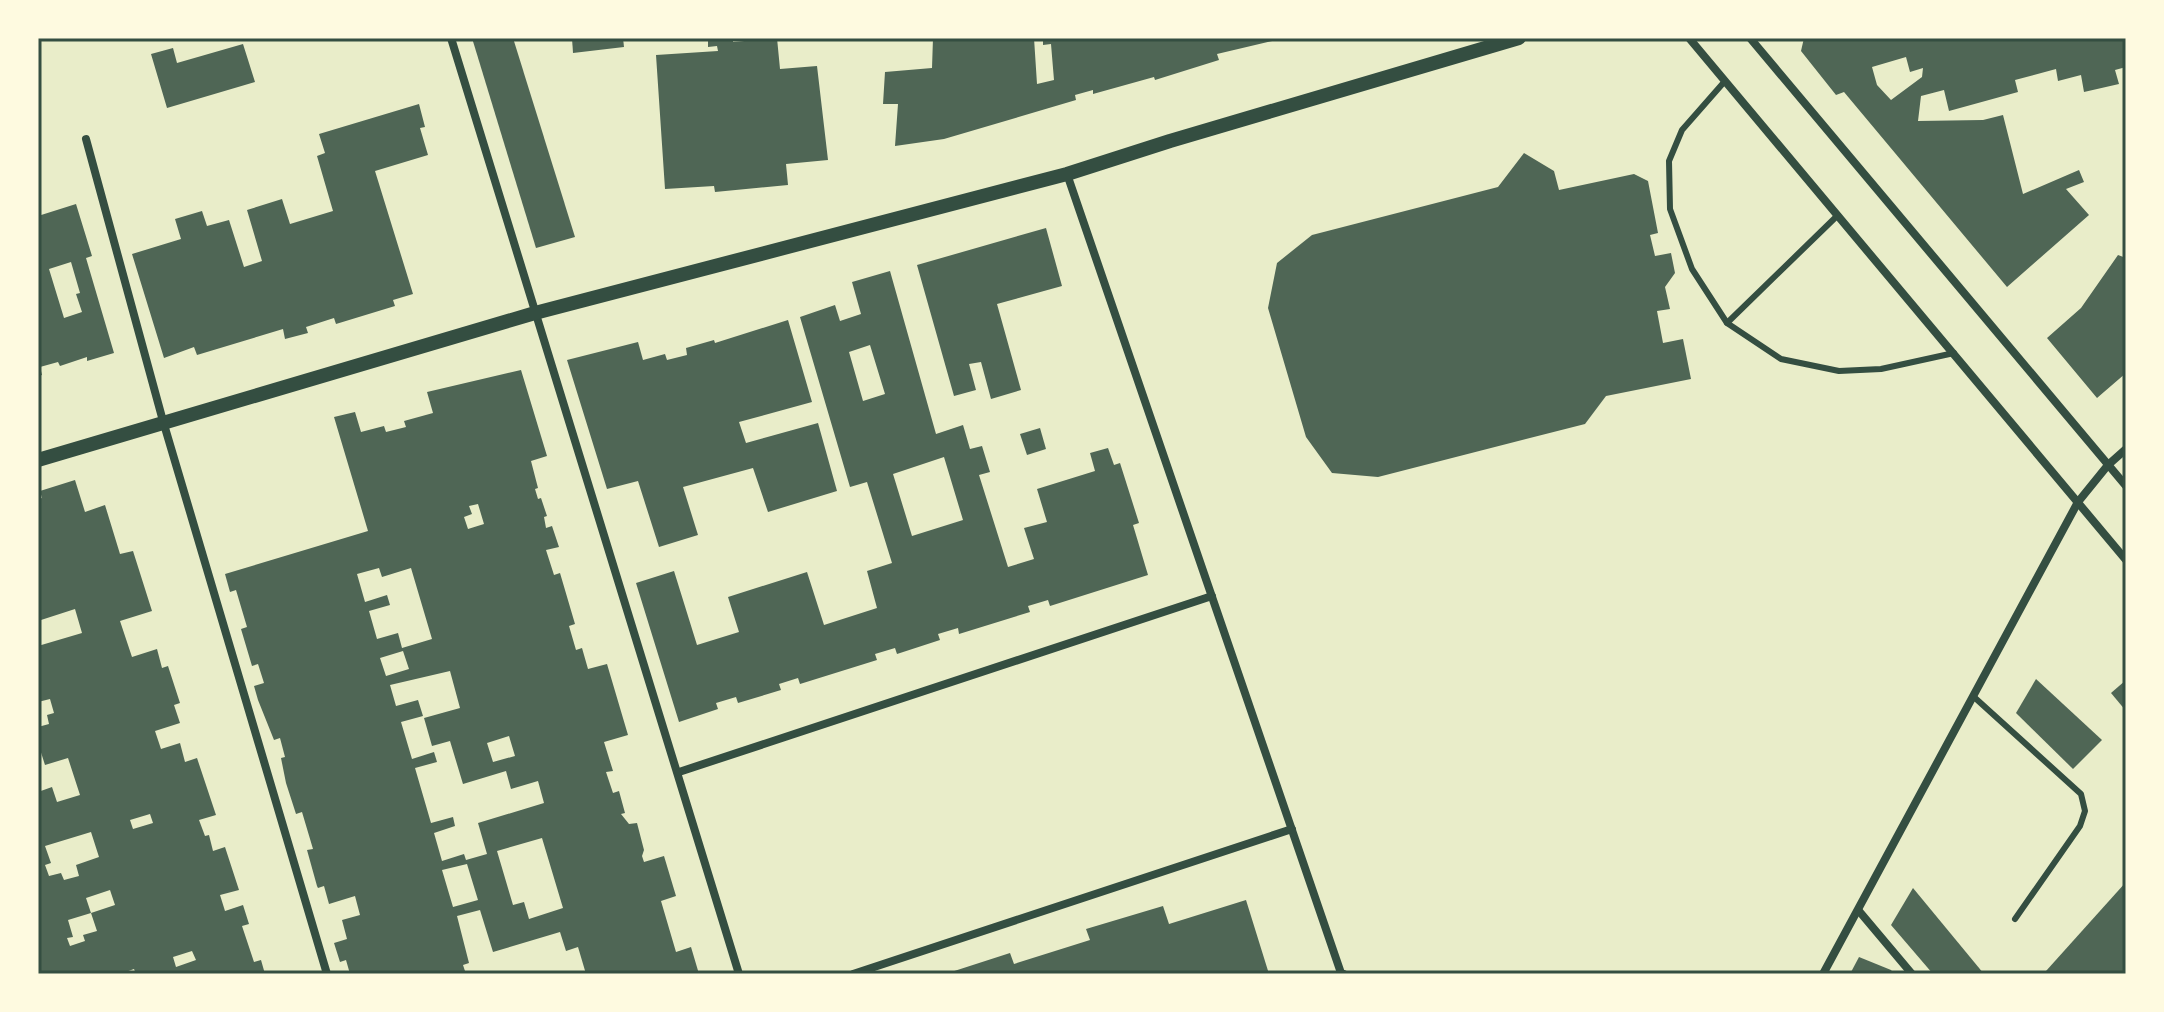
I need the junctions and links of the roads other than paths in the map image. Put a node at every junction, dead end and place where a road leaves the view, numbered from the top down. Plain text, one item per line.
1 (451, 38) edge
2 (1519, 38) edge
3 (1689, 38) edge
4 (1750, 38) edge
5 (1725, 81) junction
6 (86, 139) dead end
7 (1067, 174) junction
8 (1838, 215) junction
9 (535, 313) junction
10 (1727, 323) junction
11 (1954, 353) junction
12 (163, 421) junction
13 (2126, 449) edge
14 (38, 460) edge
15 (2108, 465) junction
16 (2126, 486) edge
17 (2078, 502) junction
18 (2126, 560) edge
19 (1212, 596) junction
20 (1974, 697) junction
21 (679, 772) junction
22 (1292, 829) junction
23 (1859, 911) junction
24 (2015, 919) dead end
25 (327, 974) edge
26 (739, 974) edge
27 (853, 974) edge
28 (1344, 974) edge
29 (1823, 974) edge
30 (1912, 974) edge

1 - 9 street
2 - 7 street
3 - 5 street
4 - 15 street
5 - 8 street
5 - 10 lane
6 - 12 street
7 - 9 street
7 - 19 street
8 - 10 lane
8 - 11 street
9 - 12 street
9 - 21 street
10 - 11 lane
11 - 17 street
12 - 14 street
12 - 25 street
13 - 15 street
15 - 16 street
15 - 17 street
17 - 18 street
17 - 20 street
19 - 21 street
19 - 22 street
20 - 23 street
20 - 24 lane
21 - 26 street
22 - 27 street
22 - 28 street
23 - 29 street
23 - 30 street

